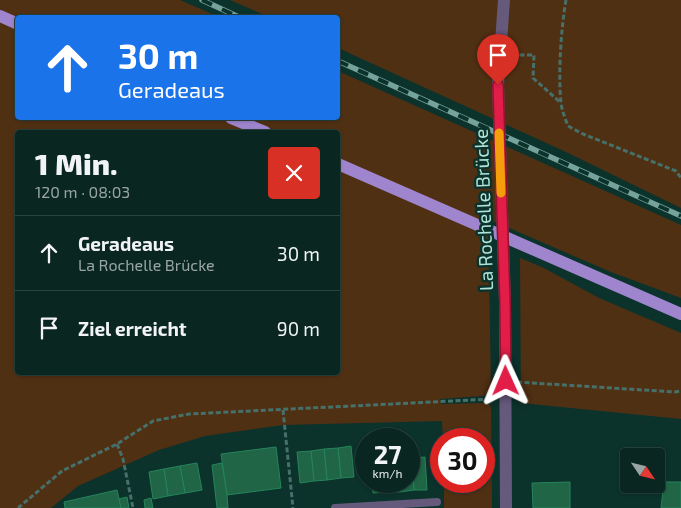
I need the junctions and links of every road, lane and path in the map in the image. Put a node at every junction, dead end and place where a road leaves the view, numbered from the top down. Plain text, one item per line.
1 (504, 0) edge
2 (566, 0) edge
3 (0, 16) edge
4 (15, 23) edge
5 (511, 55) dead end
6 (561, 103) junction
7 (236, 120) edge
8 (260, 130) edge
9 (340, 165) edge
10 (681, 178) edge
11 (681, 314) edge
12 (506, 381) junction
13 (681, 391) edge
14 (505, 398) junction
15 (283, 410) junction
16 (117, 444) junction
17 (437, 502) dead end
18 (18, 508) edge
19 (133, 508) edge
20 (293, 508) edge
21 (335, 508) edge
22 (506, 508) edge

1 - 12 street, La Rochelle Brücke, bridge
2 - 6 path
3 - 4 main road
5 - 6 path
6 - 10 path
7 - 8 main road
9 - 11 main road
12 - 13 path
12 - 14 street, La Rochelle Brücke
14 - 15 path
14 - 22 street, La Rochelle Brücke
15 - 16 path
15 - 20 path
16 - 18 path
16 - 19 path
17 - 21 lane

